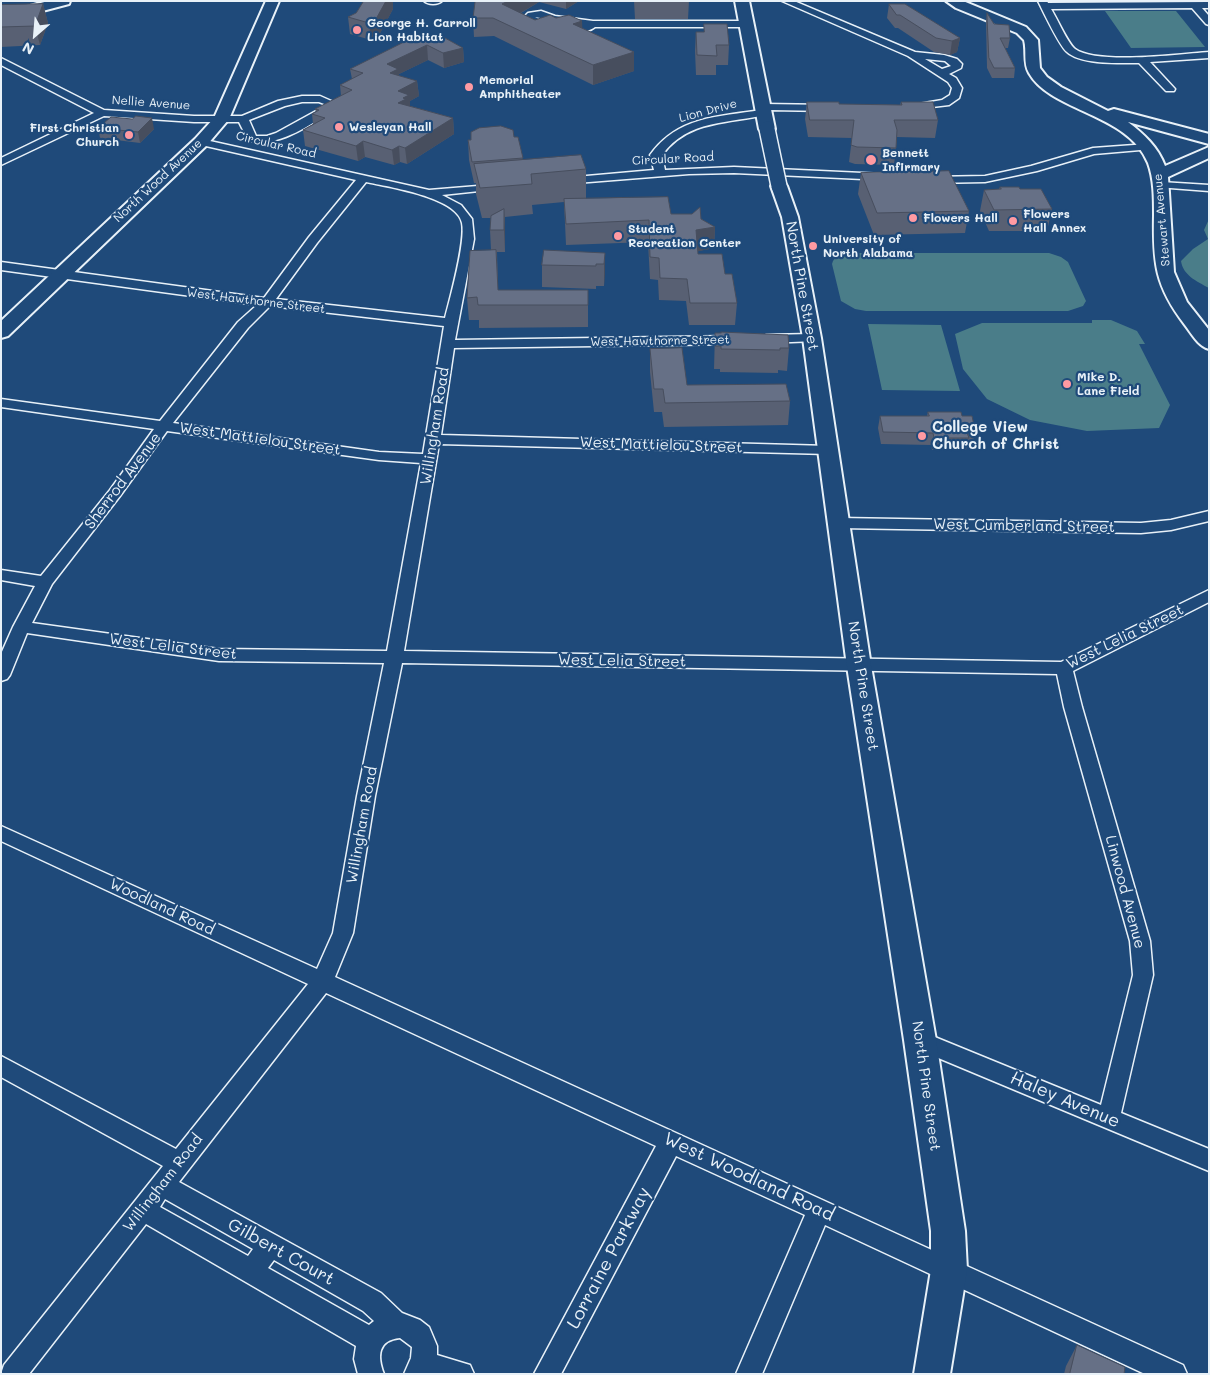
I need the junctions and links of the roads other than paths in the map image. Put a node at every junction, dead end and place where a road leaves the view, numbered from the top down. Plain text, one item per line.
1 (64, 1) edge
2 (274, 1) edge
3 (428, 1) edge
4 (438, 1) edge
5 (742, 1) edge
6 (786, 1) edge
7 (952, 1) edge
8 (1193, 3) edge
9 (1043, 4) edge
10 (1209, 5) edge
11 (1, 18) edge
12 (1209, 22) edge
13 (746, 24) junction
14 (590, 26) junction
15 (911, 54) junction
16 (1209, 56) edge
17 (1141, 59) junction
18 (1, 61) edge
19 (942, 73) junction
20 (1170, 89) dead end
21 (1089, 107) junction
22 (842, 108) edge
23 (898, 108) edge
24 (764, 110) junction
25 (102, 112) junction
26 (221, 119) junction
27 (243, 119) junction
28 (1209, 139) edge
29 (201, 142) junction
30 (1209, 144) edge
31 (1148, 147) junction
32 (1209, 152) edge
33 (1, 162) edge
34 (660, 173) junction
35 (364, 178) junction
36 (897, 178) edge
37 (915, 179) edge
38 (1161, 180) junction
39 (551, 182) edge
40 (513, 185) edge
41 (1209, 188) edge
42 (429, 193) junction
43 (1, 266) edge
44 (61, 275) junction
45 (267, 302) junction
46 (451, 323) junction
47 (1, 332) edge
48 (812, 338) junction
49 (1209, 343) edge
50 (448, 344) junction
51 (1, 403) edge
52 (166, 426) junction
53 (433, 439) junction
54 (828, 450) junction
55 (430, 459) junction
56 (1209, 516) edge
57 (839, 523) junction
58 (1, 574) edge
59 (45, 582) junction
60 (1209, 595) edge
61 (21, 627) junction
62 (394, 658) junction
63 (859, 666) junction
64 (1064, 668) junction
65 (1, 675) edge
66 (1, 833) edge
67 (323, 981) junction
68 (920, 1040) junction
69 (1, 1066) edge
70 (1109, 1118) junction
71 (671, 1142) junction
72 (1209, 1160) edge
73 (179, 1163) junction
74 (162, 1185) junction
75 (143, 1210) junction
76 (819, 1210) junction
77 (270, 1245) junction
78 (949, 1270) junction
79 (251, 1272) junction
80 (396, 1325) junction
81 (372, 1340) junction
82 (420, 1369) edge
83 (13, 1374) edge
84 (371, 1374) edge
85 (461, 1374) edge
86 (547, 1374) edge
87 (750, 1374) edge
88 (932, 1374) edge
89 (1174, 1374) edge

1 - 11 main road
2 - 26 main road, North Wood Avenue
3 - 4 street
5 - 13 main road, North Pine Street
6 - 15 street
7 - 21 main road
8 - 9 street
8 - 10 street
8 - 12 street
9 - 17 street
13 - 14 street
13 - 24 main road, North Pine Street
14 - 14 street
15 - 19 street
15 - 19 street
16 - 17 street
17 - 20 street
18 - 25 street, Nellie Avenue
19 - 23 street
21 - 28 main road
21 - 31 main road
22 - 24 street
24 - 34 street, Lion Drive
24 - 48 main road, North Pine Street, bridge
25 - 26 street, Nellie Avenue
25 - 33 street
26 - 27 street, Nellie Avenue
26 - 29 main road, North Wood Avenue
27 - 27 street
29 - 35 street, Circular Road
29 - 44 main road, North Wood Avenue
30 - 31 main road
31 - 37 street
31 - 38 main road, Stewart Avenue
32 - 38 main road
34 - 36 street, Circular Road
34 - 39 street, Circular Road
35 - 42 street, Circular Road
35 - 45 street, Sherrod Avenue
38 - 41 street
38 - 49 main road, Stewart Avenue
40 - 42 street, Circular Road
42 - 46 street, Willingham Road
43 - 44 street, West Hawthorne Street
44 - 45 street, West Hawthorne Street
44 - 47 main road, North Wood Avenue
45 - 46 street, West Hawthorne Street
45 - 52 street, Sherrod Avenue
46 - 50 street, Willingham Road
48 - 50 street, West Hawthorne Street
48 - 54 main road, North Pine Street
50 - 53 street, Willingham Road
51 - 52 street, West Mattielou Street
52 - 55 street, West Mattielou Street
52 - 59 street, Sherrod Avenue
53 - 54 street, West Mattielou Street
53 - 55 street, Willingham Road
54 - 57 main road, North Pine Street
55 - 62 street, Willingham Road
56 - 57 street, West Cumberland Street
57 - 63 main road, North Pine Street
58 - 59 street
59 - 61 street, Sherrod Avenue
60 - 64 street, West Lelia Street
61 - 62 street, West Lelia Street
61 - 65 street, Sherrod Avenue
62 - 63 street, West Lelia Street
62 - 67 street, Willingham Road
63 - 64 street, West Lelia Street
63 - 68 main road, North Pine Street
64 - 70 street, Linwood Avenue
66 - 67 street, Woodland Road
67 - 71 street, West Woodland Road
67 - 73 street, Willingham Road
68 - 70 street, Haley Avenue
68 - 78 main road, North Pine Street
69 - 73 street
70 - 72 street, Haley Avenue
71 - 76 street, West Woodland Road
71 - 86 street, Lorraine Parkway
73 - 74 street, Willingham Road
74 - 75 street, Willingham Road
74 - 77 street, Gilbert Court
75 - 79 street, Gilbert Court
75 - 83 street, Willingham Road
76 - 78 street, West Woodland Road
76 - 87 street
77 - 79 street
77 - 80 street, Gilbert Court
78 - 88 main road, North Pine Street
78 - 89 street, West Woodland Road
79 - 81 street, Gilbert Court
80 - 81 street
80 - 82 street
81 - 84 street
82 - 85 street

